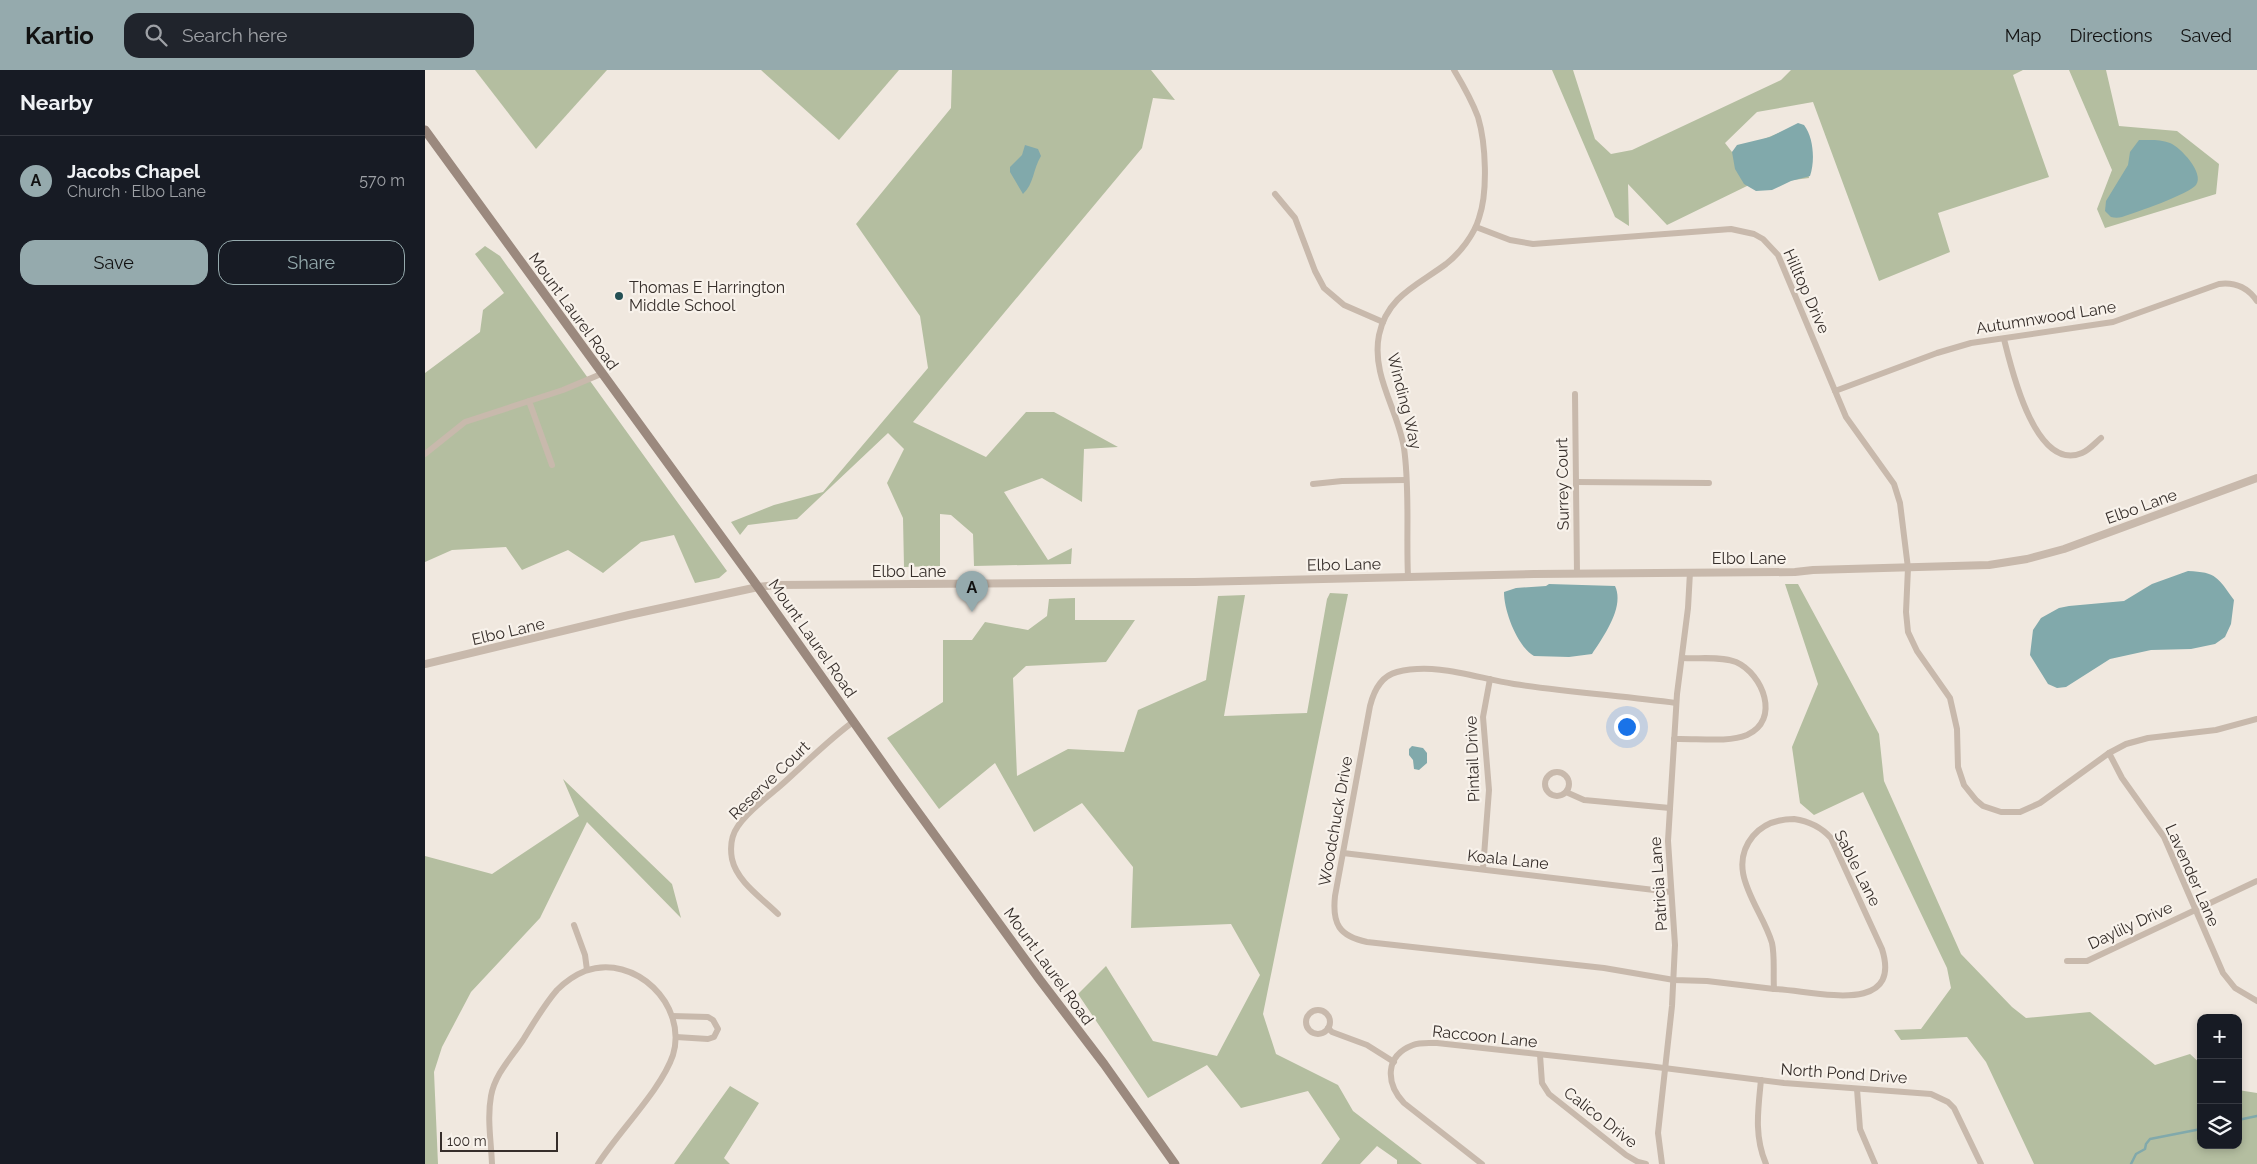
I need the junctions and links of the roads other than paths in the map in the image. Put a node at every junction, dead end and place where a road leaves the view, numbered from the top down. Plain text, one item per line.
1 (1455, 70) edge
2 (425, 130) edge
3 (1275, 194) dead end
4 (1476, 228) junction
5 (2257, 301) edge
6 (1383, 322) junction
7 (2004, 339) junction
8 (601, 374) junction
9 (1835, 391) junction
10 (1575, 394) dead end
11 (529, 401) junction
12 (2101, 438) dead end
13 (425, 454) edge
14 (552, 464) dead end
15 (2257, 478) edge
16 (1406, 480) junction
17 (1576, 482) junction
18 (1709, 483) dead end
19 (1313, 484) dead end
20 (1908, 568) junction
21 (1690, 572) junction
22 (1577, 574) junction
23 (1408, 576) junction
24 (757, 587) junction
25 (1683, 658) junction
26 (425, 664) edge
27 (1489, 679) junction
28 (1677, 703) junction
29 (2257, 719) edge
30 (853, 722) junction
31 (1675, 739) junction
32 (2109, 753) junction
33 (1567, 792) dead end
34 (1670, 808) junction
35 (1343, 854) junction
36 (1483, 870) junction
37 (2257, 881) edge
38 (1671, 892) junction
39 (2195, 910) junction
40 (778, 914) dead end
41 (574, 925) dead end
42 (2067, 961) dead end
43 (587, 970) junction
44 (1674, 980) junction
45 (1774, 989) junction
46 (2257, 1001) edge
47 (672, 1016) junction
48 (1328, 1028) dead end
49 (676, 1037) junction
50 (1540, 1056) junction
51 (1394, 1062) junction
52 (1666, 1069) junction
53 (1761, 1080) junction
54 (1857, 1089) junction
55 (492, 1164) edge
56 (598, 1164) edge
57 (1175, 1164) edge
58 (1482, 1164) edge
59 (1646, 1164) edge
60 (1662, 1164) edge
61 (1766, 1164) edge
62 (1875, 1164) edge
63 (1981, 1164) edge

1 - 4 street, Winding Way
2 - 8 main road, Mount Laurel Road
3 - 6 street
4 - 6 street, Winding Way
4 - 9 street, Hilltop Drive
5 - 7 street, Autumnwood Lane
6 - 16 street, Winding Way
7 - 9 street, Autumnwood Lane
7 - 12 street
8 - 11 street
8 - 24 main road, Mount Laurel Road
9 - 20 street, Hilltop Drive
10 - 17 street, Surrey Court
11 - 13 street
11 - 14 street
15 - 20 street, Elbo Lane
16 - 19 street
16 - 23 street, Winding Way
17 - 18 street
17 - 22 street, Surrey Court
20 - 21 street, Elbo Lane
20 - 32 street, Hilltop Drive
21 - 22 street, Elbo Lane
21 - 25 street, Patricia Lane
22 - 23 street, Elbo Lane
23 - 24 street, Elbo Lane
24 - 26 street, Elbo Lane
24 - 30 main road, Mount Laurel Road
25 - 28 street, Patricia Lane
25 - 31 street
27 - 28 street, Woodchuck Drive
27 - 35 street, Woodchuck Drive
27 - 36 street, Pintail Drive
28 - 31 street, Patricia Lane
29 - 32 street, Hilltop Drive
30 - 40 street, Reserve Court
30 - 57 main road, Mount Laurel Road
31 - 34 street, Patricia Lane
32 - 39 street, Lavender Lane
33 - 34 street
34 - 38 street, Patricia Lane
35 - 36 street, Koala Lane
35 - 44 street, Woodchuck Drive
36 - 38 street, Koala Lane
37 - 39 street, Daylily Drive
38 - 44 street, Patricia Lane
39 - 42 street, Daylily Drive
39 - 46 street, Lavender Lane
41 - 43 street
43 - 47 street
43 - 55 street
44 - 45 street, Sable Lane
44 - 52 street, Patricia Lane
45 - 45 street, Sable Lane
47 - 49 street
47 - 49 street
48 - 51 street
49 - 56 street
50 - 51 street, Raccoon Lane
50 - 52 street, Raccoon Lane
50 - 59 street, Calico Drive
51 - 58 street
52 - 53 street, North Pond Drive
52 - 60 street, Patricia Lane
53 - 54 street, North Pond Drive
53 - 61 street
54 - 62 street
54 - 63 street, North Pond Drive

